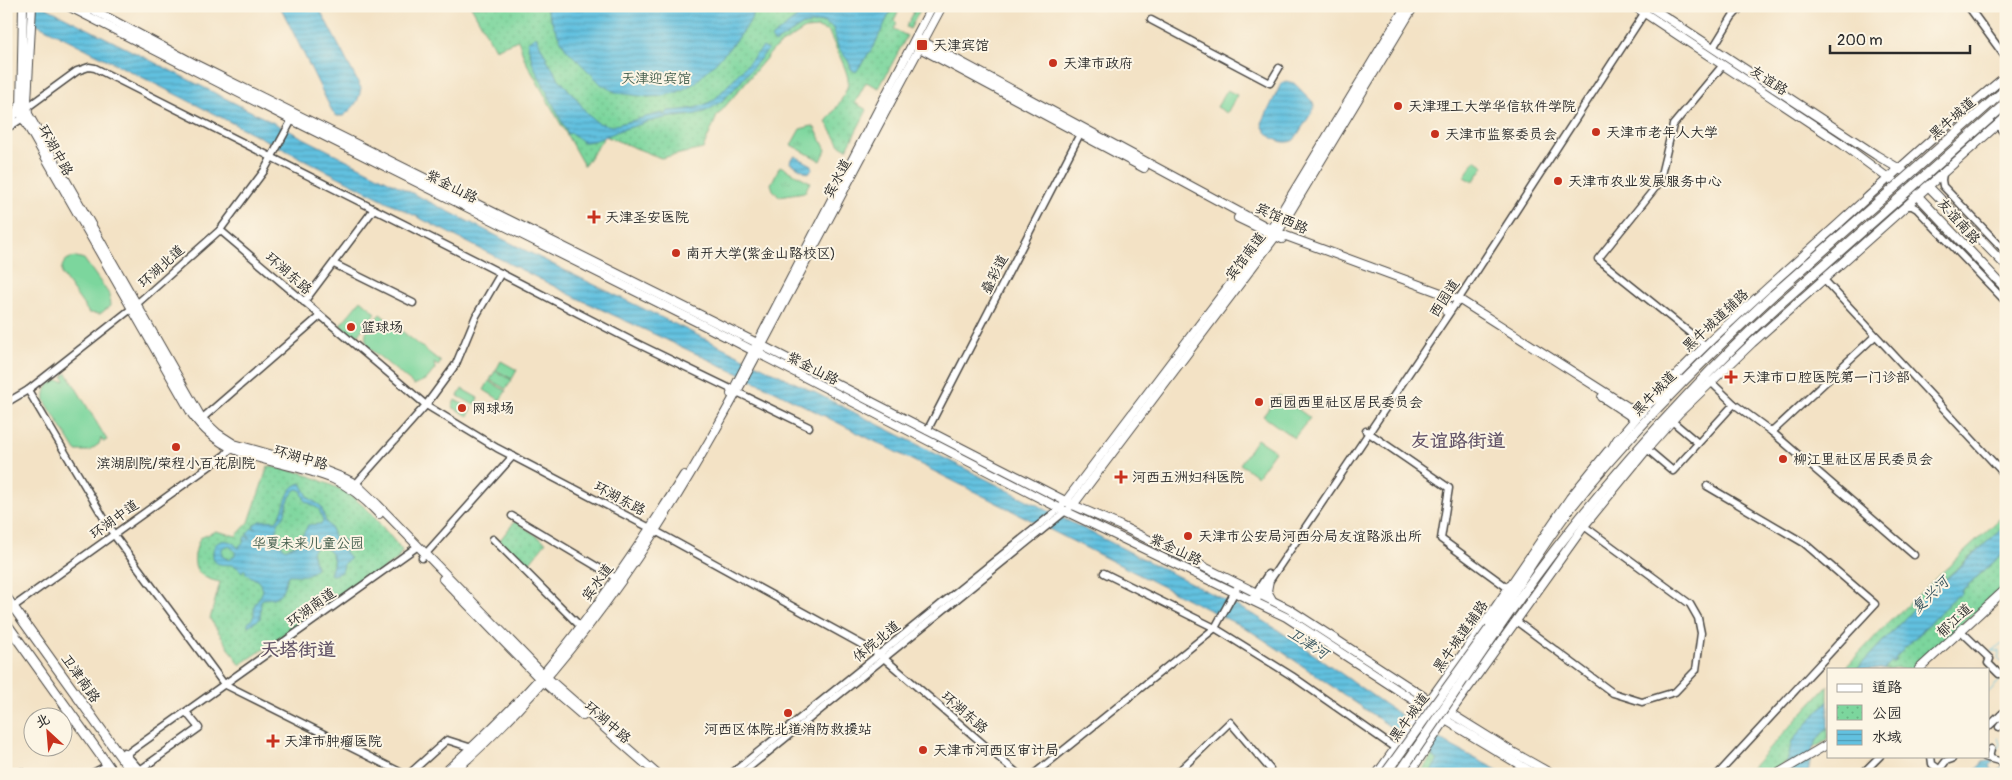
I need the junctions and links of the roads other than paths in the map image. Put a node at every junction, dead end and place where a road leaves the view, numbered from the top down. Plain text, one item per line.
1 (24, 6) edge
2 (32, 6) edge
3 (68, 6) edge
4 (86, 6) edge
5 (932, 6) edge
6 (942, 6) edge
7 (1406, 6) edge
8 (1414, 6) edge
9 (1634, 6) edge
10 (1742, 6) edge
11 (1968, 6) edge
12 (1645, 9) edge
13 (1151, 20) dead end
14 (918, 43) junction
15 (1713, 48) junction
16 (2006, 58) edge
17 (1723, 65) junction
18 (1279, 68) dead end
19 (2006, 76) edge
20 (2006, 89) edge
21 (21, 101) junction
22 (2006, 104) edge
23 (20, 116) edge
24 (2006, 117) edge
25 (293, 118) junction
26 (1997, 124) junction
27 (6, 129) edge
28 (1082, 131) junction
29 (2006, 136) edge
30 (273, 155) junction
31 (1897, 168) junction
32 (1943, 172) junction
33 (1888, 178) junction
34 (1928, 186) junction
35 (1917, 196) junction
36 (1905, 206) junction
37 (374, 209) junction
38 (220, 230) junction
39 (1273, 233) junction
40 (2006, 252) edge
41 (1802, 256) junction
42 (334, 264) junction
43 (2006, 266) edge
44 (501, 273) junction
45 (1823, 279) junction
46 (2006, 289) edge
47 (1441, 295) junction
48 (1454, 301) junction
49 (304, 302) junction
50 (2006, 302) edge
51 (413, 303) dead end
52 (134, 306) junction
53 (1447, 312) junction
54 (320, 316) junction
55 (1875, 336) junction
56 (760, 344) junction
57 (1705, 345) junction
58 (754, 356) junction
59 (1700, 365) junction
60 (1710, 381) junction
61 (28, 390) junction
62 (736, 391) junction
63 (1686, 396) junction
64 (1653, 400) junction
65 (6, 403) edge
66 (1734, 404) junction
67 (426, 405) junction
68 (1679, 413) junction
69 (1637, 417) junction
70 (200, 420) junction
71 (1672, 421) junction
72 (809, 427) dead end
73 (927, 431) junction
74 (1367, 432) junction
75 (1772, 432) junction
76 (1618, 439) junction
77 (1698, 443) junction
78 (232, 446) junction
79 (1647, 449) junction
80 (513, 456) junction
81 (1622, 468) junction
82 (2006, 476) edge
83 (1589, 484) junction
84 (1707, 486) dead end
85 (353, 487) junction
86 (1070, 503) junction
87 (1064, 510) junction
88 (512, 516) dead end
89 (1584, 526) junction
90 (653, 530) junction
91 (114, 536) junction
92 (493, 538) dead end
93 (416, 548) junction
94 (424, 556) junction
95 (1914, 556) dead end
96 (1104, 572) dead end
97 (616, 578) junction
98 (1267, 579) junction
99 (1237, 587) junction
100 (1508, 588) junction
101 (2006, 589) edge
102 (1258, 596) junction
103 (2006, 596) edge
104 (6, 598) edge
105 (1275, 607) junction
106 (10, 609) edge
107 (1516, 621) junction
108 (6, 623) edge
109 (580, 626) junction
110 (1215, 628) junction
111 (1493, 630) junction
112 (1962, 632) junction
113 (882, 656) junction
114 (1920, 668) edge
115 (1927, 668) edge
116 (2005, 674) edge
117 (543, 677) junction
118 (224, 684) junction
119 (1411, 693) junction
120 (1427, 703) junction
121 (186, 712) junction
122 (2003, 712) edge
123 (1436, 714) junction
124 (1448, 716) junction
125 (1415, 720) junction
126 (1990, 725) edge
127 (1999, 727) dead end
128 (1436, 734) junction
129 (1827, 745) edge
130 (472, 748) junction
131 (1395, 748) junction
132 (1991, 749) dead end
133 (1827, 750) edge
134 (124, 756) junction
135 (1878, 758) edge
136 (1930, 758) edge
137 (1990, 758) edge
138 (1952, 759) dead end
139 (108, 765) junction
140 (2006, 766) edge
141 (1270, 769) dead end
142 (1939, 772) edge
143 (91, 774) edge
144 (114, 774) edge
145 (133, 774) edge
146 (404, 774) edge
147 (410, 774) edge
148 (443, 774) edge
149 (451, 774) edge
150 (649, 774) edge
151 (657, 774) edge
152 (731, 774) edge
153 (741, 774) edge
154 (1018, 774) edge
155 (1034, 774) edge
156 (1176, 774) edge
157 (1377, 774) edge
158 (1385, 774) edge
159 (1399, 774) edge
160 (1409, 774) edge
161 (1535, 774) edge
162 (1552, 774) edge
163 (1718, 774) edge
164 (1777, 774) edge
165 (1785, 774) edge
166 (1864, 774) edge

1 - 21 main road
2 - 23 main road
3 - 25 main road, 紫金山路
4 - 25 main road, 紫金山路
5 - 14 main road, 宾水道
6 - 14 main road, 宾水道
7 - 39 main road, 宾馆南道
8 - 39 main road, 宾馆南道
9 - 12 main road, 友谊路
10 - 15 street
11 - 16 street
12 - 15 main road, 友谊路
12 - 17 main road, 友谊路
12 - 48 street, 西园道
13 - 18 street
14 - 28 main road, 宾馆西路
14 - 56 main road, 宾水道
15 - 31 main road, 友谊路
17 - 33 main road, 友谊路
17 - 57 street
19 - 31 main road, 黑牛城道辅路
20 - 59 highway, 黑牛城道, bridge
21 - 23 main road
21 - 23 main road
22 - 63 highway, 黑牛城道, bridge
23 - 27 street
23 - 30 street
23 - 52 main road, 环湖中路
24 - 26 main road
25 - 30 street, 环湖北道
25 - 56 main road, 紫金山路
25 - 58 main road, 紫金山路
26 - 29 street
26 - 32 main road
28 - 39 main road, 宾馆西路
28 - 73 street, 叠彩道
30 - 37 street
30 - 38 street, 环湖北道
31 - 33 main road, 黑牛城道辅路
31 - 34 main road, 友谊南路
32 - 34 main road
32 - 40 street
33 - 35 main road, 友谊南路
33 - 41 main road, 黑牛城道辅路
34 - 35 main road
34 - 43 main road, 友谊南路
35 - 36 main road
35 - 46 main road, 友谊南路
36 - 45 main road
36 - 50 street
37 - 42 street
37 - 44 street
38 - 49 street, 环湖东路
38 - 52 street, 环湖北道
39 - 47 main road, 宾馆西路
39 - 86 main road, 宾馆南道
41 - 45 street
41 - 57 main road, 黑牛城道辅路
42 - 49 street
42 - 51 street
44 - 62 street
44 - 67 street
45 - 55 street
45 - 60 main road
47 - 48 main road, 宾馆西路
47 - 53 main road
48 - 53 street, 西园道
48 - 69 main road, 宾馆西路
49 - 54 street, 环湖东路
52 - 61 street, 环湖北道
52 - 70 main road, 环湖中路
53 - 74 street, 西园道
54 - 67 street, 环湖东路
54 - 70 street
55 - 75 street
55 - 82 street
56 - 58 main road, 宾水道
56 - 73 main road, 紫金山路
57 - 64 main road, 黑牛城道辅路
58 - 62 main road, 宾水道
58 - 87 main road, 紫金山路
59 - 64 highway
59 - 83 highway, 黑牛城道
60 - 66 street
60 - 68 main road
61 - 65 street, 环湖北道
61 - 91 street
62 - 72 street
62 - 90 main road, 宾水道
63 - 68 highway
63 - 81 highway, 黑牛城道
64 - 69 main road, 黑牛城道辅路
66 - 75 street
66 - 77 street
67 - 80 street, 环湖东路
67 - 85 street
68 - 71 main road
69 - 76 main road, 黑牛城道辅路
70 - 78 main road, 环湖中路
71 - 77 street
71 - 79 main road
73 - 86 main road, 紫金山路
74 - 98 street, 西园道
74 - 100 street
75 - 95 street
76 - 83 highway
76 - 100 main road, 黑牛城道辅路
77 - 79 street
78 - 85 main road, 环湖中路
78 - 91 street, 环湖中道
79 - 81 highway
79 - 89 main road
80 - 90 street, 环湖东路
80 - 94 street
81 - 111 highway, 黑牛城道
83 - 111 highway, 黑牛城道
84 - 163 street
85 - 93 main road, 环湖中路
86 - 87 street
86 - 99 main road, 紫金山路
87 - 99 main road, 紫金山路
87 - 113 street, 体院北道
88 - 97 street
89 - 107 main road
89 - 107 street
90 - 97 main road, 宾水道
90 - 113 street, 环湖东路
90 - 117 main road, 宾水道
91 - 106 street, 环湖中道
91 - 118 street
92 - 109 street
93 - 94 main road, 环湖中路
93 - 118 street, 环湖南道
94 - 117 main road, 环湖中路
94 - 117 main road, 环湖中路
96 - 110 street
97 - 109 main road, 宾水道
98 - 102 street, 西园道
98 - 105 main road
99 - 102 main road, 紫金山路
99 - 110 street
100 - 120 main road, 黑牛城道辅路
101 - 112 main road, 郁江道
102 - 105 main road, 紫金山路
103 - 112 main road, 郁江道
104 - 106 highway, 卫津南路
105 - 119 main road, 紫金山路
106 - 134 highway, 卫津南路
107 - 124 main road
108 - 139 highway, 卫津南路
109 - 117 main road, 宾水道
110 - 131 street
110 - 155 street
111 - 158 highway, 黑牛城道, bridge
111 - 159 highway, 黑牛城道, bridge
112 - 114 main road, 郁江道
112 - 115 main road, 郁江道
112 - 116 street
113 - 152 street, 体院北道
113 - 153 street, 体院北道
113 - 154 street, 环湖东路
117 - 130 main road, 宾水道
117 - 149 main road, 宾水道
117 - 150 main road, 环湖中路
117 - 151 main road, 环湖中路
118 - 121 street, 环湖南道
118 - 146 street
119 - 120 main road, 紫金山路
119 - 125 main road
120 - 123 main road, 紫金山路
120 - 124 main road, 紫金山路
120 - 125 main road, 黑牛城道辅路
121 - 134 street, 环湖南道
121 - 134 street
122 - 126 street
122 - 127 street
123 - 124 main road, 紫金山路
123 - 128 main road
124 - 128 main road
124 - 161 main road, 紫金山路
124 - 162 main road, 紫金山路
125 - 131 main road, 黑牛城道辅路
128 - 160 main road
129 - 164 main road
130 - 147 street
130 - 148 main road, 宾水道
131 - 157 main road
132 - 137 street
133 - 165 main road
134 - 145 highway, 卫津南路
135 - 166 street
136 - 142 street
137 - 140 street
138 - 142 street
139 - 143 street
139 - 144 highway, 卫津南路
141 - 156 street

